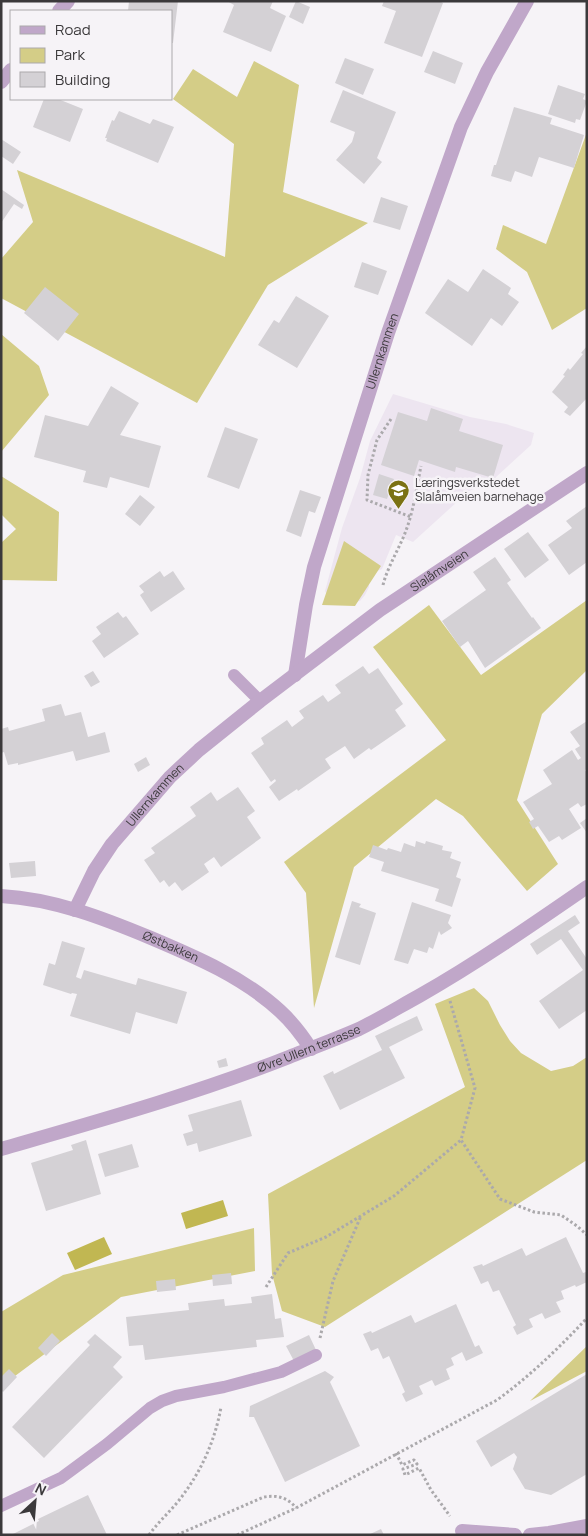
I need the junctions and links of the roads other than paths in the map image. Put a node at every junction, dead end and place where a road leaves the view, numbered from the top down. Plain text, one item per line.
1 (527, 1) edge
2 (10, 71) edge
3 (1, 82) edge
4 (587, 473) edge
5 (234, 675) dead end
6 (295, 675) junction
7 (260, 700) junction
8 (587, 887) edge
9 (1, 896) edge
10 (75, 910) junction
11 (311, 1049) junction
12 (1, 1149) edge
13 (316, 1355) road end
14 (1, 1506) edge
15 (587, 1526) edge
16 (462, 1532) road end
17 (515, 1535) edge
18 (530, 1535) edge

1 - 6 street, Ullernkammen
2 - 3 street
4 - 6 street, Slalåmveien
5 - 7 lane
6 - 7 street, Ullernkammen
7 - 10 street, Ullernkammen
8 - 11 street, Øvre Ullern terrasse
9 - 10 street, Østbakken
10 - 11 street, Østbakken
11 - 12 street, Øvre Ullern terrasse
13 - 14 lane
15 - 18 street
16 - 17 street

